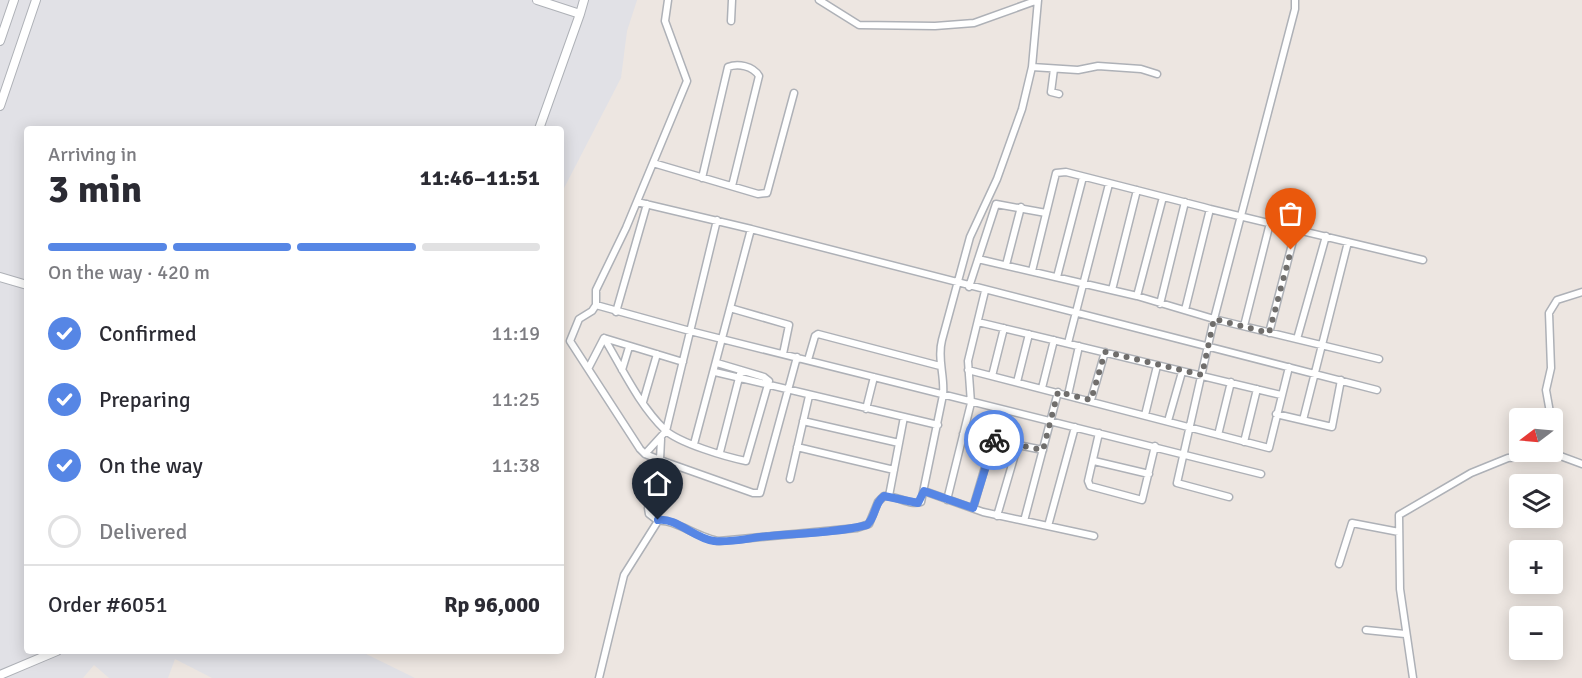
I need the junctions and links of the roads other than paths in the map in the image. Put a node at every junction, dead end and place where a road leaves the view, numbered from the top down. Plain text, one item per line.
1 (14, 0) edge
2 (36, 0) edge
3 (537, 0) edge
4 (584, 0) edge
5 (668, 0) edge
6 (732, 0) edge
7 (819, 0) edge
8 (1038, 0) edge
9 (1295, 0) edge
10 (580, 14) junction
11 (730, 21) dead end
12 (0, 41) edge
13 (1032, 67) junction
14 (1054, 69) junction
15 (1157, 74) dead end
16 (794, 93) dead end
17 (1059, 94) dead end
18 (0, 106) edge
19 (540, 126) edge
20 (653, 163) junction
21 (1083, 177) junction
22 (702, 178) junction
23 (1109, 184) junction
24 (732, 186) junction
25 (1137, 190) junction
26 (1163, 197) junction
27 (637, 202) junction
28 (1185, 202) junction
29 (647, 204) junction
30 (1021, 207) junction
31 (1210, 209) junction
32 (1046, 213) junction
33 (1241, 216) junction
34 (717, 220) junction
35 (1270, 223) junction
36 (751, 229) junction
37 (1296, 229) junction
38 (1326, 236) junction
39 (1348, 242) junction
40 (978, 259) junction
41 (1423, 260) dead end
42 (1006, 265) junction
43 (1032, 271) junction
44 (0, 277) edge
45 (1058, 277) junction
46 (1085, 283) junction
47 (24, 284) edge
48 (958, 284) junction
49 (969, 287) junction
50 (1112, 290) junction
51 (984, 291) junction
52 (1582, 292) edge
53 (1137, 296) junction
54 (1160, 304) junction
55 (596, 305) junction
56 (730, 308) junction
57 (1185, 310) junction
58 (616, 312) junction
59 (1078, 313) junction
60 (1214, 319) junction
61 (978, 322) junction
62 (1244, 326) junction
63 (1004, 328) junction
64 (690, 332) junction
65 (1269, 333) junction
66 (1029, 334) junction
67 (604, 338) junction
68 (722, 339) junction
69 (1297, 339) junction
70 (1054, 340) junction
71 (1068, 343) junction
72 (1320, 345) junction
73 (1079, 346) junction
74 (629, 347) junction
75 (1208, 347) junction
76 (1105, 352) junction
77 (657, 354) junction
78 (783, 354) junction
79 (796, 357) junction
80 (1379, 359) dead end
81 (808, 360) junction
82 (683, 362) junction
83 (717, 363) junction
84 (940, 366) junction
85 (1157, 366) junction
86 (589, 367) junction
87 (1289, 368) junction
88 (622, 370) junction
89 (741, 370) junction
90 (968, 370) junction
91 (715, 372) junction
92 (1182, 372) junction
93 (1313, 374) junction
94 (1202, 375) junction
95 (992, 376) junction
96 (874, 377) junction
97 (739, 379) junction
98 (1341, 380) junction
99 (1017, 382) junction
100 (1231, 382) junction
101 (767, 386) junction
102 (1042, 388) junction
103 (1257, 389) junction
104 (1377, 390) dead end
105 (789, 391) junction
106 (1058, 392) junction
107 (943, 395) junction
108 (1068, 395) junction
109 (1281, 395) junction
110 (809, 396) junction
111 (1091, 400) junction
112 (643, 402) junction
113 (972, 403) junction
114 (1549, 408) edge
115 (866, 409) junction
116 (1276, 414) junction
117 (1144, 415) junction
118 (904, 417) junction
119 (1303, 420) junction
120 (803, 421) junction
121 (1168, 421) junction
122 (1051, 422) junction
123 (938, 425) junction
124 (1075, 427) junction
125 (1188, 428) junction
126 (666, 431) junction
127 (1099, 433) junction
128 (963, 434) junction
129 (1218, 435) junction
130 (660, 439) junction
131 (993, 440) junction
132 (1244, 442) junction
133 (899, 443) junction
134 (694, 444) junction
135 (1018, 444) junction
136 (1155, 446) junction
137 (797, 447) junction
138 (1043, 450) junction
139 (720, 452) junction
140 (645, 454) junction
141 (1185, 454) junction
142 (1563, 457) edge
143 (1509, 458) edge
144 (660, 459) junction
145 (1094, 460) junction
146 (1582, 464) edge
147 (894, 470) junction
148 (1149, 474) junction
149 (1261, 474) dead end
150 (790, 479) dead end
151 (889, 496) junction
152 (922, 496) junction
153 (1230, 497) dead end
154 (946, 501) junction
155 (973, 508) junction
156 (997, 516) junction
157 (658, 520) junction
158 (1024, 521) junction
159 (1048, 526) junction
160 (1399, 532) junction
161 (1094, 536) dead end
162 (1339, 564) dead end
163 (1366, 630) dead end
164 (1405, 634) junction
165 (50, 654) edge
166 (0, 675) edge
167 (598, 678) edge
168 (1413, 678) edge

1 - 12 street
2 - 18 street
3 - 10 street
4 - 10 street
5 - 20 street
6 - 11 street
7 - 8 street
8 - 13 street
9 - 33 street
10 - 19 street
13 - 14 street
13 - 48 street
14 - 15 street
14 - 17 street
16 - 24 street
20 - 22 street
20 - 27 street
21 - 23 street
21 - 32 street
21 - 45 street
22 - 24 street
22 - 24 street
23 - 25 street
23 - 46 street
25 - 26 street
25 - 50 street
26 - 28 street
26 - 53 street
27 - 29 street
27 - 55 street
28 - 31 street
28 - 54 street
29 - 34 street
29 - 58 street
30 - 32 street
30 - 40 street
30 - 42 street
31 - 33 street
31 - 57 street
32 - 43 street
33 - 35 street
33 - 60 street
34 - 36 street
34 - 64 street
35 - 37 street
35 - 62 street
36 - 48 street
36 - 56 street
37 - 38 street
37 - 65 street
38 - 39 street
38 - 69 street
39 - 41 street
39 - 72 street
40 - 42 street
40 - 49 street
42 - 43 street
43 - 45 street
44 - 47 street
45 - 46 street
46 - 50 street
46 - 59 street
48 - 49 street
48 - 84 street
49 - 51 street
50 - 53 street
51 - 59 street
51 - 61 street
52 - 114 street
53 - 54 street
54 - 57 street
55 - 58 street
55 - 86 street
56 - 68 street
56 - 78 street
57 - 60 street
58 - 64 street
59 - 71 street
59 - 75 street
60 - 62 street
60 - 75 street
61 - 63 street
61 - 90 street
62 - 65 street
63 - 66 street
63 - 95 street
64 - 68 street
64 - 82 street
65 - 69 street
66 - 70 street
66 - 99 street
67 - 74 street
67 - 86 street
67 - 88 street
68 - 78 street
68 - 83 street
69 - 72 street
70 - 71 street
70 - 102 street
71 - 73 street
72 - 80 street
72 - 93 street
73 - 76 street
73 - 108 street
74 - 77 street
74 - 88 street
75 - 87 street
75 - 94 street
76 - 85 street
76 - 111 street
77 - 82 street
77 - 112 street
78 - 79 street
79 - 81 street
79 - 105 street
81 - 84 street
81 - 96 street
82 - 126 street
83 - 89 street
83 - 91 street
84 - 107 street
85 - 92 street
85 - 117 street
86 - 140 street
87 - 93 street
87 - 109 street
88 - 112 street
89 - 97 street
89 - 101 street
90 - 95 street
90 - 113 street
91 - 97 street
91 - 134 street
92 - 94 street
92 - 121 street
93 - 98 street
93 - 119 street
94 - 100 street
94 - 125 street
95 - 99 street
96 - 107 street
96 - 115 street
97 - 101 street
97 - 139 street
98 - 104 street
98 - 119 street
99 - 102 street
100 - 103 street
100 - 129 street
101 - 105 street
101 - 139 street
102 - 106 street
103 - 109 street
103 - 132 street
105 - 110 street
105 - 144 street
106 - 108 street
106 - 122 street
107 - 113 street
107 - 123 street
108 - 111 street
109 - 116 street
110 - 115 street
110 - 120 street
111 - 117 street
112 - 126 street
113 - 122 street
113 - 128 street
115 - 118 street
116 - 119 street
116 - 132 street
117 - 121 street
118 - 123 street
118 - 133 street
120 - 133 street
120 - 137 street
121 - 125 street
122 - 124 street
122 - 138 street
123 - 152 street
124 - 127 street
124 - 159 street
125 - 129 street
125 - 141 street
126 - 130 street
126 - 134 street
127 - 136 street
127 - 145 street
128 - 131 street
128 - 154 street
129 - 132 street
130 - 140 street
130 - 144 street
131 - 135 street
131 - 155 street
133 - 147 street
134 - 139 street
135 - 138 street
135 - 156 street
136 - 141 street
136 - 148 street
137 - 147 street
137 - 150 street
138 - 158 street
140 - 144 street
141 - 149 street
141 - 153 street
142 - 146 street
143 - 160 street
144 - 157 street
145 - 148 street
145 - 148 street
147 - 151 street
151 - 152 street
151 - 157 street
152 - 154 street
154 - 155 street
155 - 156 street
156 - 158 street
157 - 167 street
158 - 159 street
159 - 161 street
160 - 162 street
160 - 164 street
163 - 164 street
164 - 168 street
165 - 166 street

